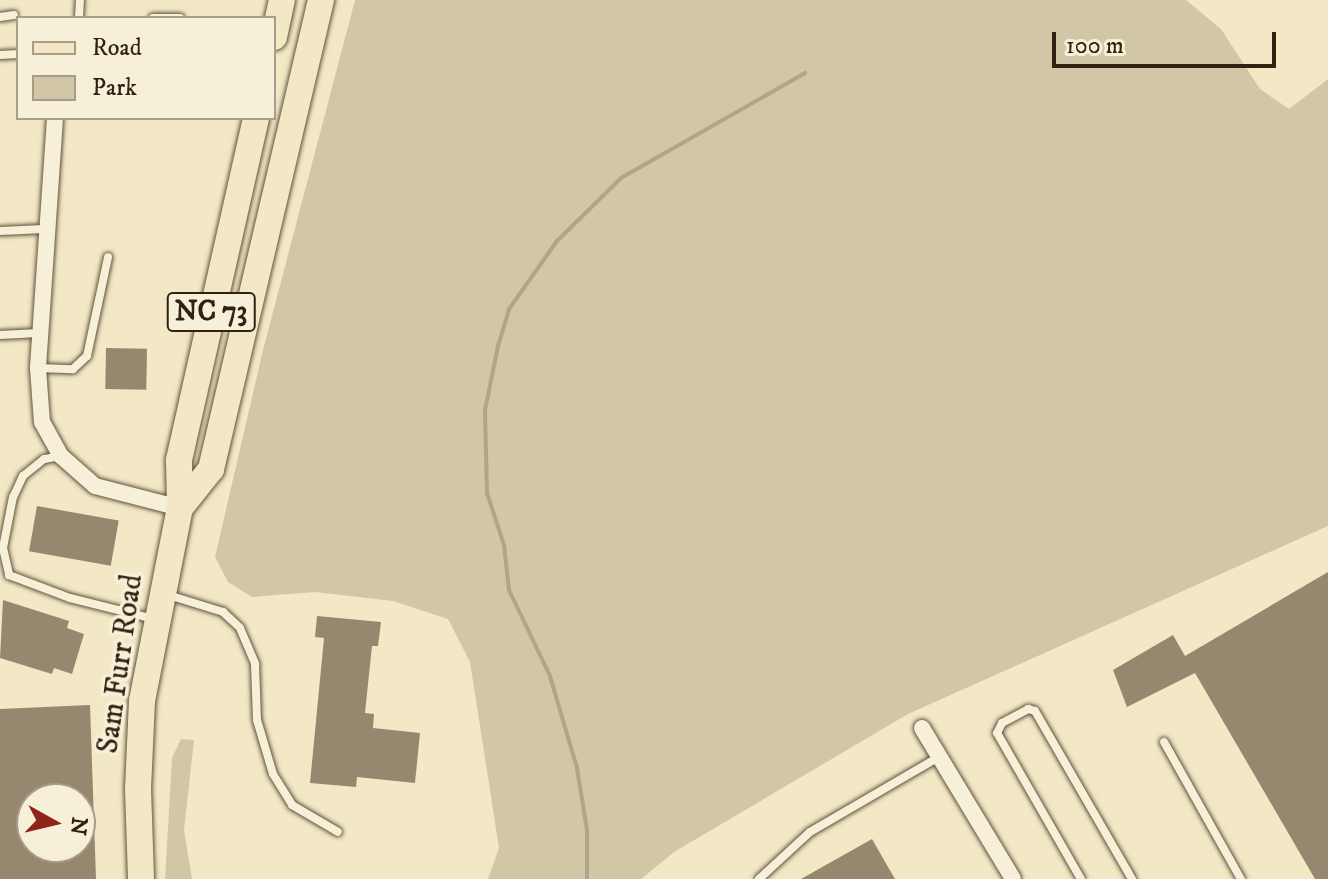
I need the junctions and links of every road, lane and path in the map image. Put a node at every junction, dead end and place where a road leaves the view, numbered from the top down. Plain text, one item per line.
1 (282, 0) edge
2 (321, 0) edge
3 (14, 15) dead end
4 (0, 17) edge
5 (276, 28) edge
6 (55, 120) edge
7 (256, 120) edge
8 (44, 229) junction
9 (0, 231) edge
10 (108, 257) dead end
11 (39, 333) junction
12 (0, 335) edge
13 (38, 368) junction
14 (61, 456) junction
15 (180, 508) junction
16 (161, 593) junction
17 (155, 619) junction
18 (922, 728) dead end
19 (1164, 742) dead end
20 (940, 757) junction
21 (338, 832) dead end
22 (141, 879) edge
23 (759, 879) edge
24 (1013, 879) edge
25 (1081, 879) edge
26 (1132, 879) edge
27 (1241, 879) edge

1 - 5 main road
2 - 15 main road, Sam Furr Road / NC 73
3 - 4 lane
6 - 8 street
7 - 15 main road, Sam Furr Road / NC 73
8 - 9 lane
8 - 11 street
10 - 13 lane
11 - 12 lane
11 - 13 street
13 - 14 street
14 - 15 street
14 - 17 lane
15 - 16 main road, Sam Furr Road / NC 73
16 - 17 main road, Sam Furr Road / NC 73
16 - 21 lane
17 - 22 main road, Sam Furr Road / NC 73
18 - 20 street
19 - 27 lane
20 - 23 lane
20 - 24 street
25 - 26 lane

